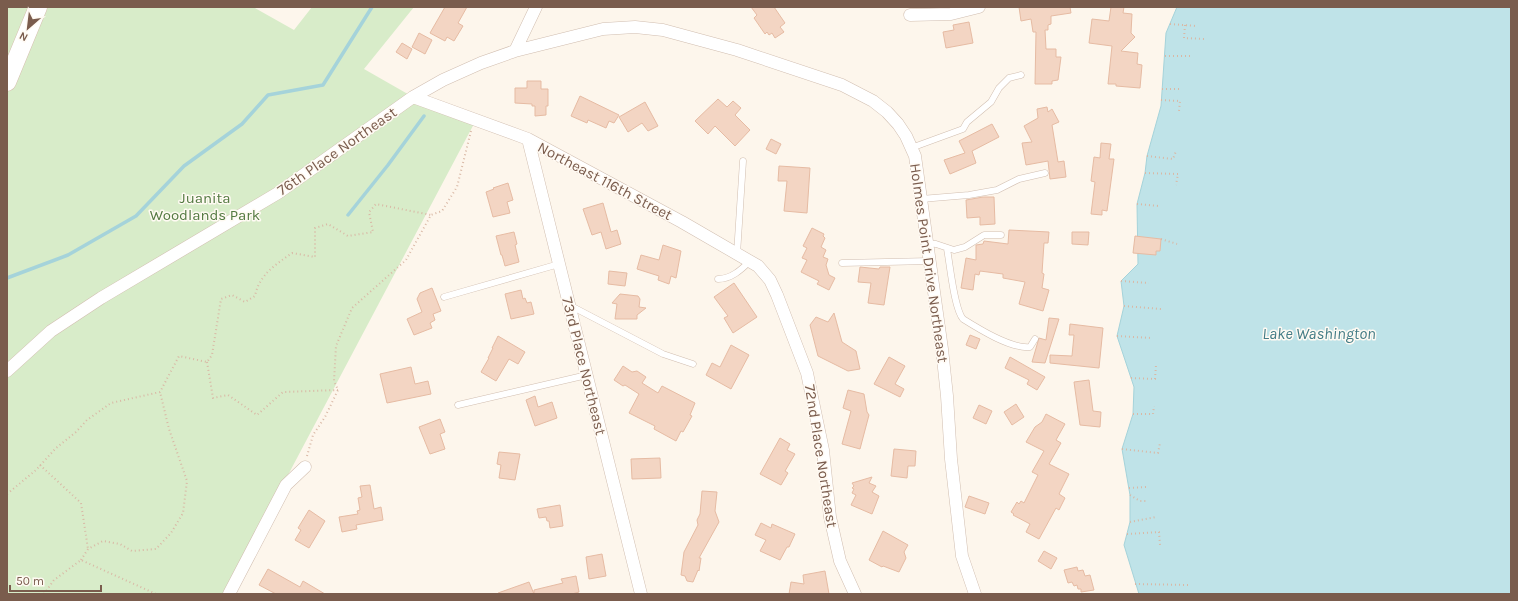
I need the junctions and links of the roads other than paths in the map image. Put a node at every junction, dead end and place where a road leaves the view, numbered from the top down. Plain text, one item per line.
1 (38, 7) edge
2 (536, 7) edge
3 (979, 7) edge
4 (910, 15) dead end
5 (515, 51) junction
6 (1021, 75) dead end
7 (7, 82) edge
8 (413, 97) junction
9 (528, 139) junction
10 (911, 148) junction
11 (743, 161) dead end
12 (1045, 173) dead end
13 (921, 199) junction
14 (1001, 235) dead end
15 (927, 243) junction
16 (947, 248) junction
17 (737, 254) junction
18 (750, 261) junction
19 (842, 262) dead end
20 (930, 262) junction
21 (559, 264) junction
22 (718, 279) dead end
23 (777, 295) joint
24 (444, 297) dead end
25 (569, 305) junction
26 (1035, 339) dead end
27 (693, 364) dead end
28 (7, 371) edge
29 (587, 375) junction
30 (458, 405) dead end
31 (305, 467) road end
32 (229, 594) edge
33 (641, 594) edge
34 (855, 594) edge
35 (975, 594) edge

1 - 7 main road
2 - 5 street
3 - 4 street
5 - 8 street, 76th Place Northeast
5 - 10 street, Holmes Point Drive Northeast
6 - 10 lane
8 - 9 street, Northeast 116th Street
8 - 28 street, 76th Place Northeast
9 - 17 street, Northeast 116th Street
9 - 21 street, 73rd Place Northeast
10 - 13 street, Holmes Point Drive Northeast
11 - 17 lane
12 - 13 lane
13 - 15 street, Holmes Point Drive Northeast
14 - 16 lane
15 - 16 lane
15 - 20 street, Holmes Point Drive Northeast
16 - 26 lane
17 - 18 street, Northeast 116th Street
18 - 22 lane
18 - 23 street, Northeast 116th Street
19 - 20 lane
20 - 35 street, Holmes Point Drive Northeast
21 - 24 lane
21 - 25 street, 73rd Place Northeast
23 - 34 street, 72nd Place Northeast
25 - 27 lane
25 - 29 street, 73rd Place Northeast
29 - 30 lane
29 - 33 street, 73rd Place Northeast
31 - 32 street

